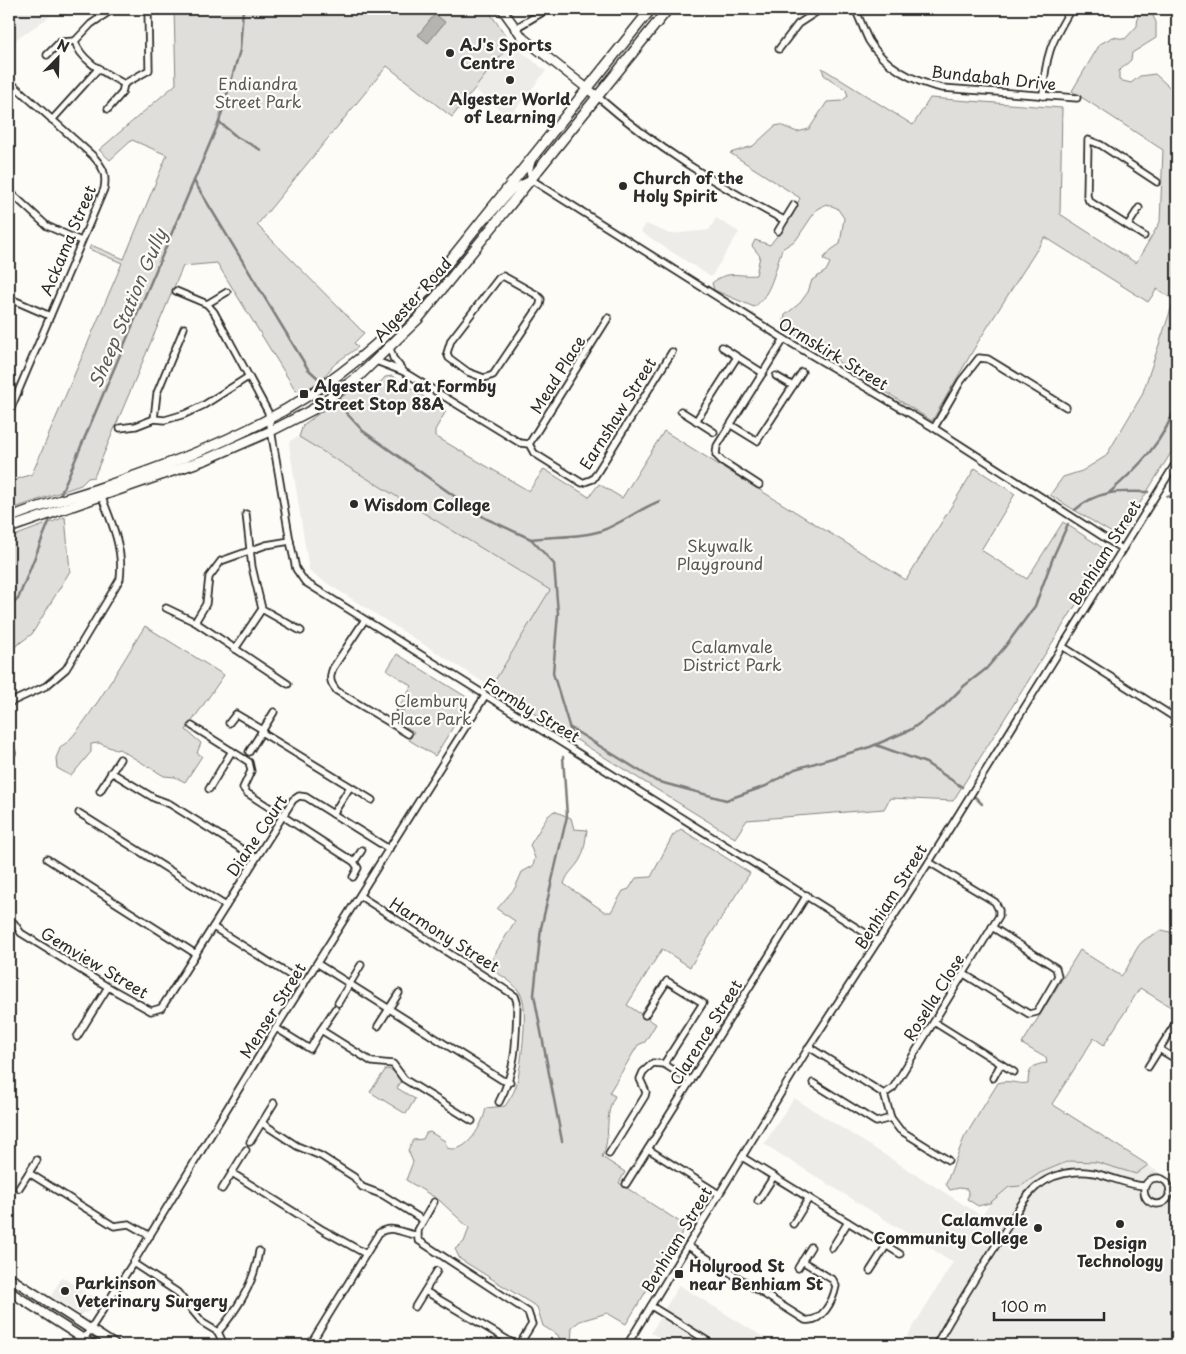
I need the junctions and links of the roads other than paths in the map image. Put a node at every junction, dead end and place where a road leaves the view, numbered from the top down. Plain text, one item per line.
1 (113, 9) edge
2 (148, 9) edge
3 (502, 9) edge
4 (548, 9) edge
5 (651, 9) edge
6 (668, 9) edge
7 (821, 9) edge
8 (855, 9) edge
9 (1071, 9) edge
10 (514, 29) junction
11 (75, 41) junction
12 (779, 49) dead end
13 (48, 55) dead end
14 (98, 68) junction
15 (9, 81) edge
16 (124, 84) junction
17 (587, 89) junction
18 (1043, 96) junction
19 (598, 97) junction
20 (1078, 98) dead end
21 (108, 109) dead end
22 (52, 120) junction
23 (534, 155) junction
24 (532, 180) junction
25 (1157, 182) dead end
26 (9, 191) edge
27 (794, 205) dead end
28 (1139, 208) dead end
29 (784, 220) junction
30 (1128, 225) junction
31 (778, 231) dead end
32 (470, 234) junction
33 (1144, 236) dead end
34 (81, 241) junction
35 (176, 291) dead end
36 (227, 292) dead end
37 (11, 299) dead end
38 (207, 304) junction
39 (50, 316) junction
40 (608, 318) dead end
41 (184, 328) dead end
42 (784, 339) junction
43 (722, 347) dead end
44 (390, 348) junction
45 (672, 352) dead end
46 (737, 357) junction
47 (376, 361) junction
48 (404, 372) junction
49 (763, 372) junction
50 (802, 372) dead end
51 (476, 376) joint
52 (776, 376) dead end
53 (248, 377) junction
54 (793, 386) junction
55 (1066, 408) dead end
56 (681, 411) dead end
57 (9, 413) edge
58 (154, 419) junction
59 (270, 420) junction
60 (696, 421) junction
61 (731, 425) junction
62 (120, 428) dead end
63 (934, 428) junction
64 (271, 431) junction
65 (714, 432) dead end
66 (529, 444) junction
67 (1177, 461) edge
68 (759, 485) dead end
69 (100, 492) junction
70 (246, 514) dead end
71 (9, 518) edge
72 (9, 528) edge
73 (290, 541) junction
74 (1122, 548) junction
75 (250, 550) junction
76 (166, 608) dead end
77 (262, 609) junction
78 (364, 621) junction
79 (195, 622) junction
80 (302, 631) dead end
81 (1062, 646) junction
82 (234, 649) junction
83 (288, 684) dead end
84 (484, 696) junction
85 (9, 704) edge
86 (274, 712) dead end
87 (399, 713) dead end
88 (1177, 719) edge
89 (228, 723) dead end
90 (392, 724) junction
91 (192, 726) dead end
92 (262, 731) junction
93 (408, 734) dead end
94 (9, 744) edge
95 (232, 751) junction
96 (12, 752) dead end
97 (249, 752) dead end
98 (120, 759) dead end
99 (112, 772) junction
100 (350, 787) junction
101 (208, 789) dead end
102 (100, 791) dead end
103 (372, 800) dead end
104 (79, 813) dead end
105 (333, 814) junction
106 (282, 816) junction
107 (389, 849) junction
108 (362, 850) dead end
109 (256, 858) junction
110 (47, 859) dead end
111 (354, 862) junction
112 (928, 862) junction
113 (353, 877) dead end
114 (806, 895) junction
115 (360, 896) junction
116 (226, 906) junction
117 (14, 923) dead end
118 (213, 927) junction
119 (992, 928) junction
120 (878, 941) junction
121 (196, 954) junction
122 (318, 964) junction
123 (361, 965) dead end
124 (964, 974) junction
125 (304, 984) junction
126 (350, 984) junction
127 (108, 987) junction
128 (399, 993) dead end
129 (389, 1008) junction
130 (646, 1015) dead end
131 (1177, 1021) edge
132 (934, 1022) junction
133 (378, 1026) dead end
134 (276, 1028) junction
135 (321, 1030) junction
136 (78, 1037) dead end
137 (809, 1047) junction
138 (1160, 1049) junction
139 (1177, 1060) edge
140 (664, 1064) junction
141 (1001, 1064) junction
142 (1148, 1067) dead end
143 (1014, 1072) dead end
144 (993, 1078) dead end
145 (691, 1081) junction
146 (510, 1082) junction
147 (813, 1083) dead end
148 (884, 1094) junction
149 (499, 1102) dead end
150 (274, 1103) dead end
151 (891, 1118) junction
152 (472, 1121) dead end
153 (262, 1124) junction
154 (250, 1142) dead end
155 (246, 1150) dead end
156 (648, 1150) junction
157 (609, 1154) dead end
158 (742, 1157) junction
159 (37, 1160) dead end
160 (948, 1160) dead end
161 (28, 1173) junction
162 (232, 1173) junction
163 (774, 1176) junction
164 (626, 1184) dead end
165 (1145, 1186) junction
166 (19, 1188) dead end
167 (222, 1189) dead end
168 (1177, 1192) edge
169 (1169, 1193) junction
170 (719, 1194) junction
171 (809, 1198) junction
172 (434, 1202) dead end
173 (758, 1202) dead end
174 (423, 1220) junction
175 (848, 1222) junction
176 (794, 1224) dead end
177 (417, 1235) junction
178 (150, 1236) junction
179 (688, 1246) junction
180 (886, 1246) junction
181 (811, 1247) dead end
182 (832, 1248) dead end
183 (259, 1251) dead end
184 (366, 1254) junction
185 (900, 1254) dead end
186 (802, 1261) junction
187 (134, 1264) junction
188 (798, 1268) dead end
189 (437, 1271) dead end
190 (870, 1271) dead end
191 (9, 1277) edge
192 (9, 1291) edge
193 (425, 1291) junction
194 (415, 1306) dead end
195 (652, 1306) junction
196 (90, 1329) junction
197 (218, 1332) junction
198 (84, 1339) junction
199 (93, 1345) edge
200 (115, 1345) edge
201 (224, 1345) edge
202 (310, 1345) edge
203 (518, 1345) edge
204 (626, 1345) edge
205 (714, 1345) edge
206 (936, 1345) edge

1 - 11 street
2 - 16 street
3 - 10 street
4 - 10 street
5 - 17 main road, Algester Road
6 - 19 main road, Algester Road
7 - 12 street
8 - 18 street, Bundabah Drive
9 - 18 street
10 - 17 street
11 - 13 street
11 - 14 street
14 - 16 street
14 - 22 street
15 - 22 street, Ackama Street
16 - 21 street
17 - 19 street
17 - 23 main road, Algester Road
18 - 20 street, Bundabah Drive
19 - 24 main road, Algester Road
19 - 29 street
22 - 34 street, Ackama Street
23 - 24 street
23 - 32 main road, Algester Road
24 - 32 street
24 - 42 street, Ormskirk Street
24 - 44 main road, Algester Road
25 - 30 street
26 - 34 street
27 - 29 street
28 - 30 street
29 - 31 street
30 - 33 street
32 - 59 main road, Algester Road
34 - 39 street, Ackama Street
35 - 38 street
36 - 38 street
37 - 39 street
38 - 53 street, Formby Street
39 - 57 street, Ackama Street
40 - 66 street, Mead Place
41 - 58 street
42 - 49 street
42 - 63 street, Ormskirk Street
43 - 46 street
44 - 47 main road, Algester Road
44 - 48 street, Earnshaw Street
45 - 66 street, Earnshaw Street
46 - 49 street
46 - 60 street
47 - 48 street
47 - 64 main road, Algester Road
48 - 66 street, Earnshaw Street
49 - 61 street
50 - 54 street
51 - 51 street
52 - 54 street
53 - 58 street
53 - 59 street, Formby Street
54 - 61 street
55 - 63 street
56 - 60 street
58 - 62 street
59 - 64 street, Formby Street
59 - 69 main road, Algester Road
60 - 65 street
61 - 68 street
63 - 74 street, Ormskirk Street
64 - 69 main road, Algester Road
64 - 73 street, Formby Street
67 - 74 street, Benhiam Street
69 - 71 main road, Algester Road
69 - 72 main road, Algester Road
69 - 85 street
70 - 75 street
73 - 75 street
73 - 78 street, Formby Street
74 - 81 street, Benhiam Street
75 - 77 street
75 - 79 street
76 - 79 street
77 - 80 street
77 - 82 street
78 - 84 street, Formby Street
78 - 90 street
79 - 82 street
81 - 88 street
81 - 112 street, Benhiam Street
82 - 83 street
84 - 107 street, Menser Street
84 - 114 street, Formby Street
86 - 92 street
87 - 90 street
89 - 92 street
90 - 93 street
91 - 95 street
92 - 97 street
92 - 100 street
94 - 96 street
95 - 101 street
95 - 106 street
98 - 99 street
99 - 102 street
99 - 109 street
100 - 103 street
100 - 105 street
104 - 116 street
105 - 106 street, Diane Court
105 - 107 street, Diane Court
106 - 109 street, Diane Court
106 - 111 street
107 - 115 street, Menser Street
108 - 111 street
109 - 116 street, Diane Court
110 - 121 street
111 - 113 street
112 - 119 street, Rosella Close
112 - 120 street, Benhiam Street
114 - 120 street, Formby Street
114 - 145 street, Clarence Street
115 - 122 street, Menser Street
115 - 146 street, Harmony Street
116 - 118 street, Diane Court
117 - 127 street, Gemview Street
118 - 121 street, Gemview Street
118 - 125 street
119 - 124 street, Rosella Close
119 - 124 street
120 - 137 street, Benhiam Street
121 - 127 street, Gemview Street
122 - 125 street, Menser Street
122 - 126 street
123 - 126 street
124 - 132 street, Rosella Close
125 - 134 street, Menser Street
126 - 129 street
126 - 135 street
127 - 136 street
128 - 129 street
129 - 133 street
129 - 146 street
130 - 140 street
131 - 138 street
132 - 141 street
132 - 148 street, Rosella Close
134 - 135 street
134 - 178 street, Menser Street
135 - 152 street
137 - 148 street
137 - 158 street, Benhiam Street
138 - 139 street
138 - 142 street
140 - 145 street
140 - 157 street
141 - 143 street
141 - 144 street
145 - 156 street, Clarence Street
146 - 149 street
147 - 151 street
148 - 151 street
150 - 153 street
151 - 160 street
153 - 154 street
153 - 174 street
155 - 162 street
156 - 164 street, Clarence Street
156 - 170 street
158 - 163 street
158 - 170 street, Benhiam Street
159 - 161 street
161 - 166 street
161 - 178 street
162 - 167 street
162 - 184 street
163 - 171 street
163 - 173 street
165 - 169 street
165 - 169 street
165 - 206 street
168 - 169 street
170 - 179 street, Benhiam Street
171 - 175 street
171 - 176 street
172 - 174 street
174 - 177 street
175 - 180 street
175 - 182 street
177 - 184 street
177 - 203 street
178 - 187 street, Menser Street
179 - 186 street
179 - 195 street, Benhiam Street
180 - 185 street
180 - 190 street
181 - 186 street
183 - 197 street
184 - 202 street
186 - 188 street
187 - 196 street, Menser Street
187 - 197 street
189 - 193 street
191 - 196 street
192 - 198 street
193 - 194 street
193 - 203 street
195 - 204 street, Benhiam Street
195 - 205 street
196 - 198 street, Menser Street
196 - 200 street
197 - 201 street
198 - 199 street

